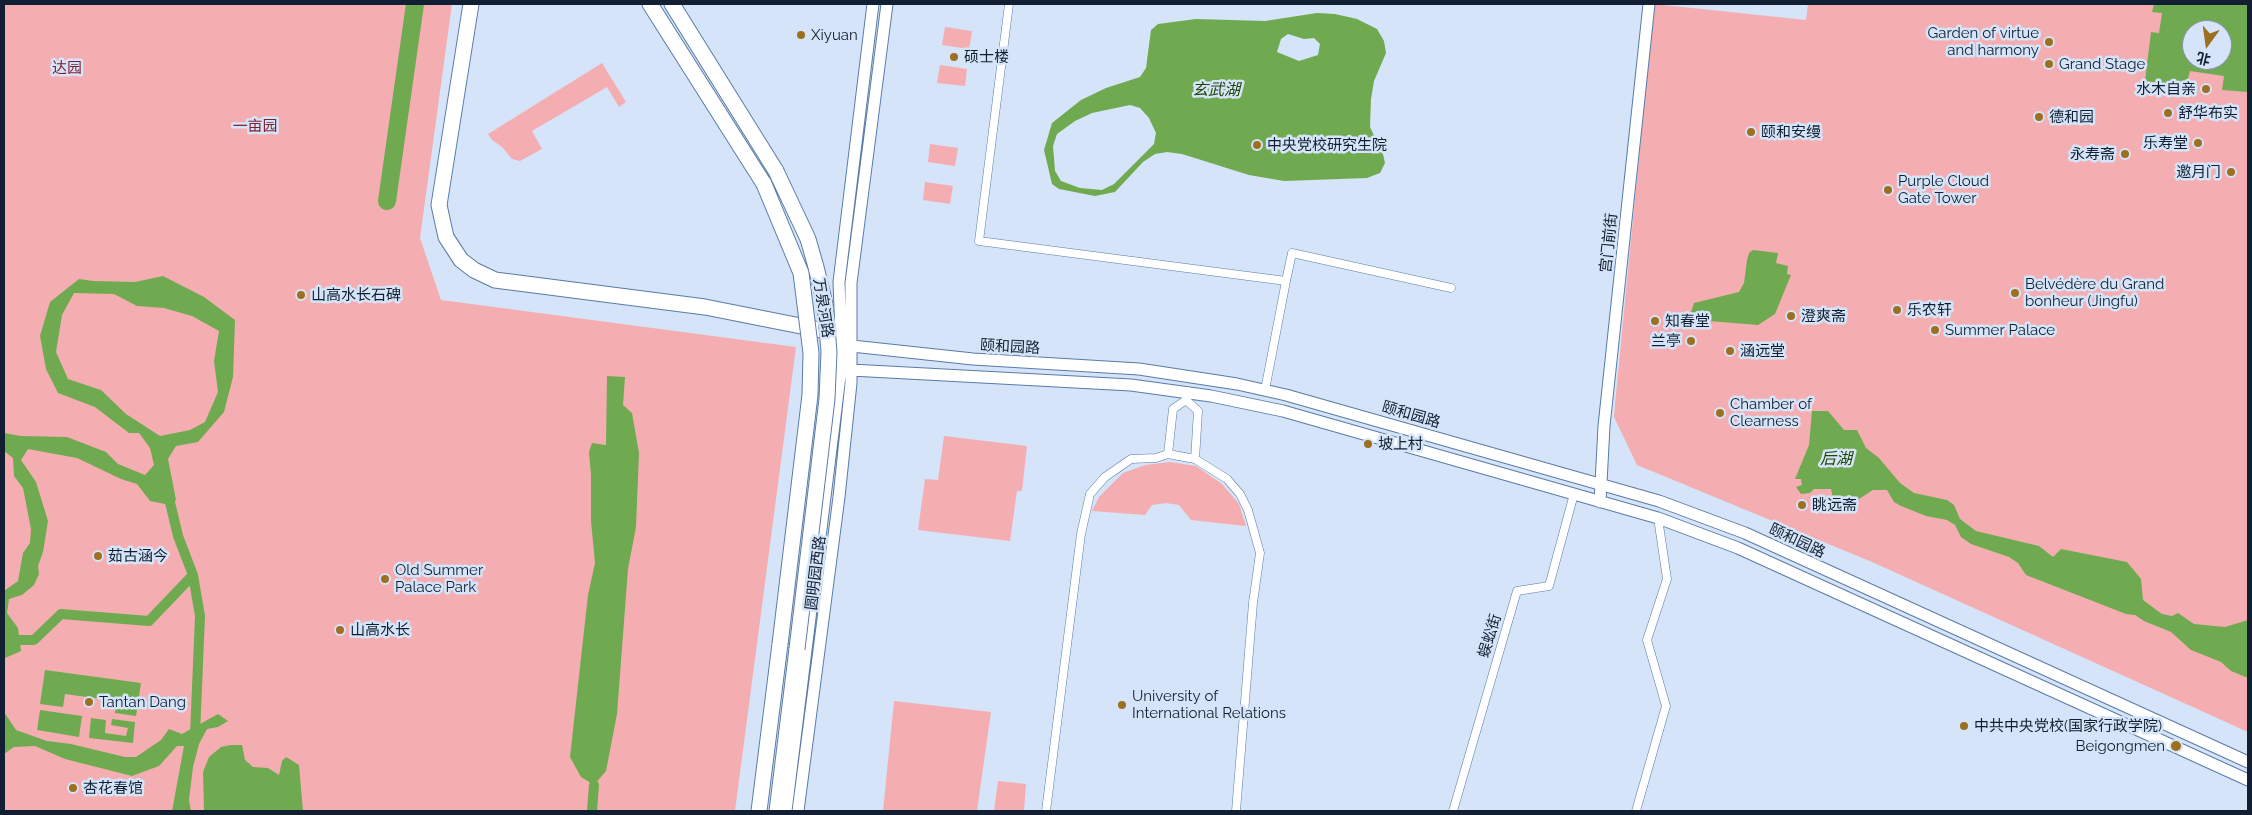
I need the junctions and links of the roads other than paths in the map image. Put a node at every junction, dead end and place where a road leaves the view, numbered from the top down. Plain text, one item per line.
1 (471, 4) edge
2 (650, 4) edge
3 (672, 4) edge
4 (873, 4) edge
5 (887, 4) edge
6 (1009, 4) edge
7 (1650, 4) edge
8 (1286, 281) junction
9 (1451, 288) dead end
10 (841, 334) junction
11 (852, 346) junction
12 (852, 370) junction
13 (1265, 390) junction
14 (1186, 396) junction
15 (1168, 454) junction
16 (1195, 459) junction
17 (1602, 485) junction
18 (1574, 494) junction
19 (1600, 502) junction
20 (1658, 518) junction
21 (2248, 762) edge
22 (2248, 780) edge
23 (759, 811) edge
24 (777, 811) edge
25 (786, 811) edge
26 (798, 811) edge
27 (1046, 811) edge
28 (1236, 811) edge
29 (1453, 811) edge
30 (1636, 811) edge

1 - 10 highway
2 - 23 highway, 圆明园西路, bridge
3 - 24 highway, 万泉河路, bridge
4 - 10 main road
5 - 11 main road
6 - 8 street
7 - 17 main road, 宫门前街
8 - 9 street
8 - 13 street
10 - 11 main road
10 - 12 main road
10 - 25 main road, 圆明园西路
11 - 12 main road, 圆明园西路
11 - 13 main road, 颐和园路
12 - 14 main road, 颐和园路
12 - 26 main road, 圆明园西路
13 - 17 main road, 颐和园路
14 - 15 street
14 - 16 street
14 - 18 main road, 颐和园路
15 - 16 street
15 - 27 street
16 - 28 street
17 - 19 main road, 宫门前街
17 - 21 main road, 颐和园路
18 - 19 main road, 颐和园路
18 - 29 street, 蜈蚣街
19 - 20 main road, 颐和园路
20 - 22 main road, 颐和园路
20 - 30 street

